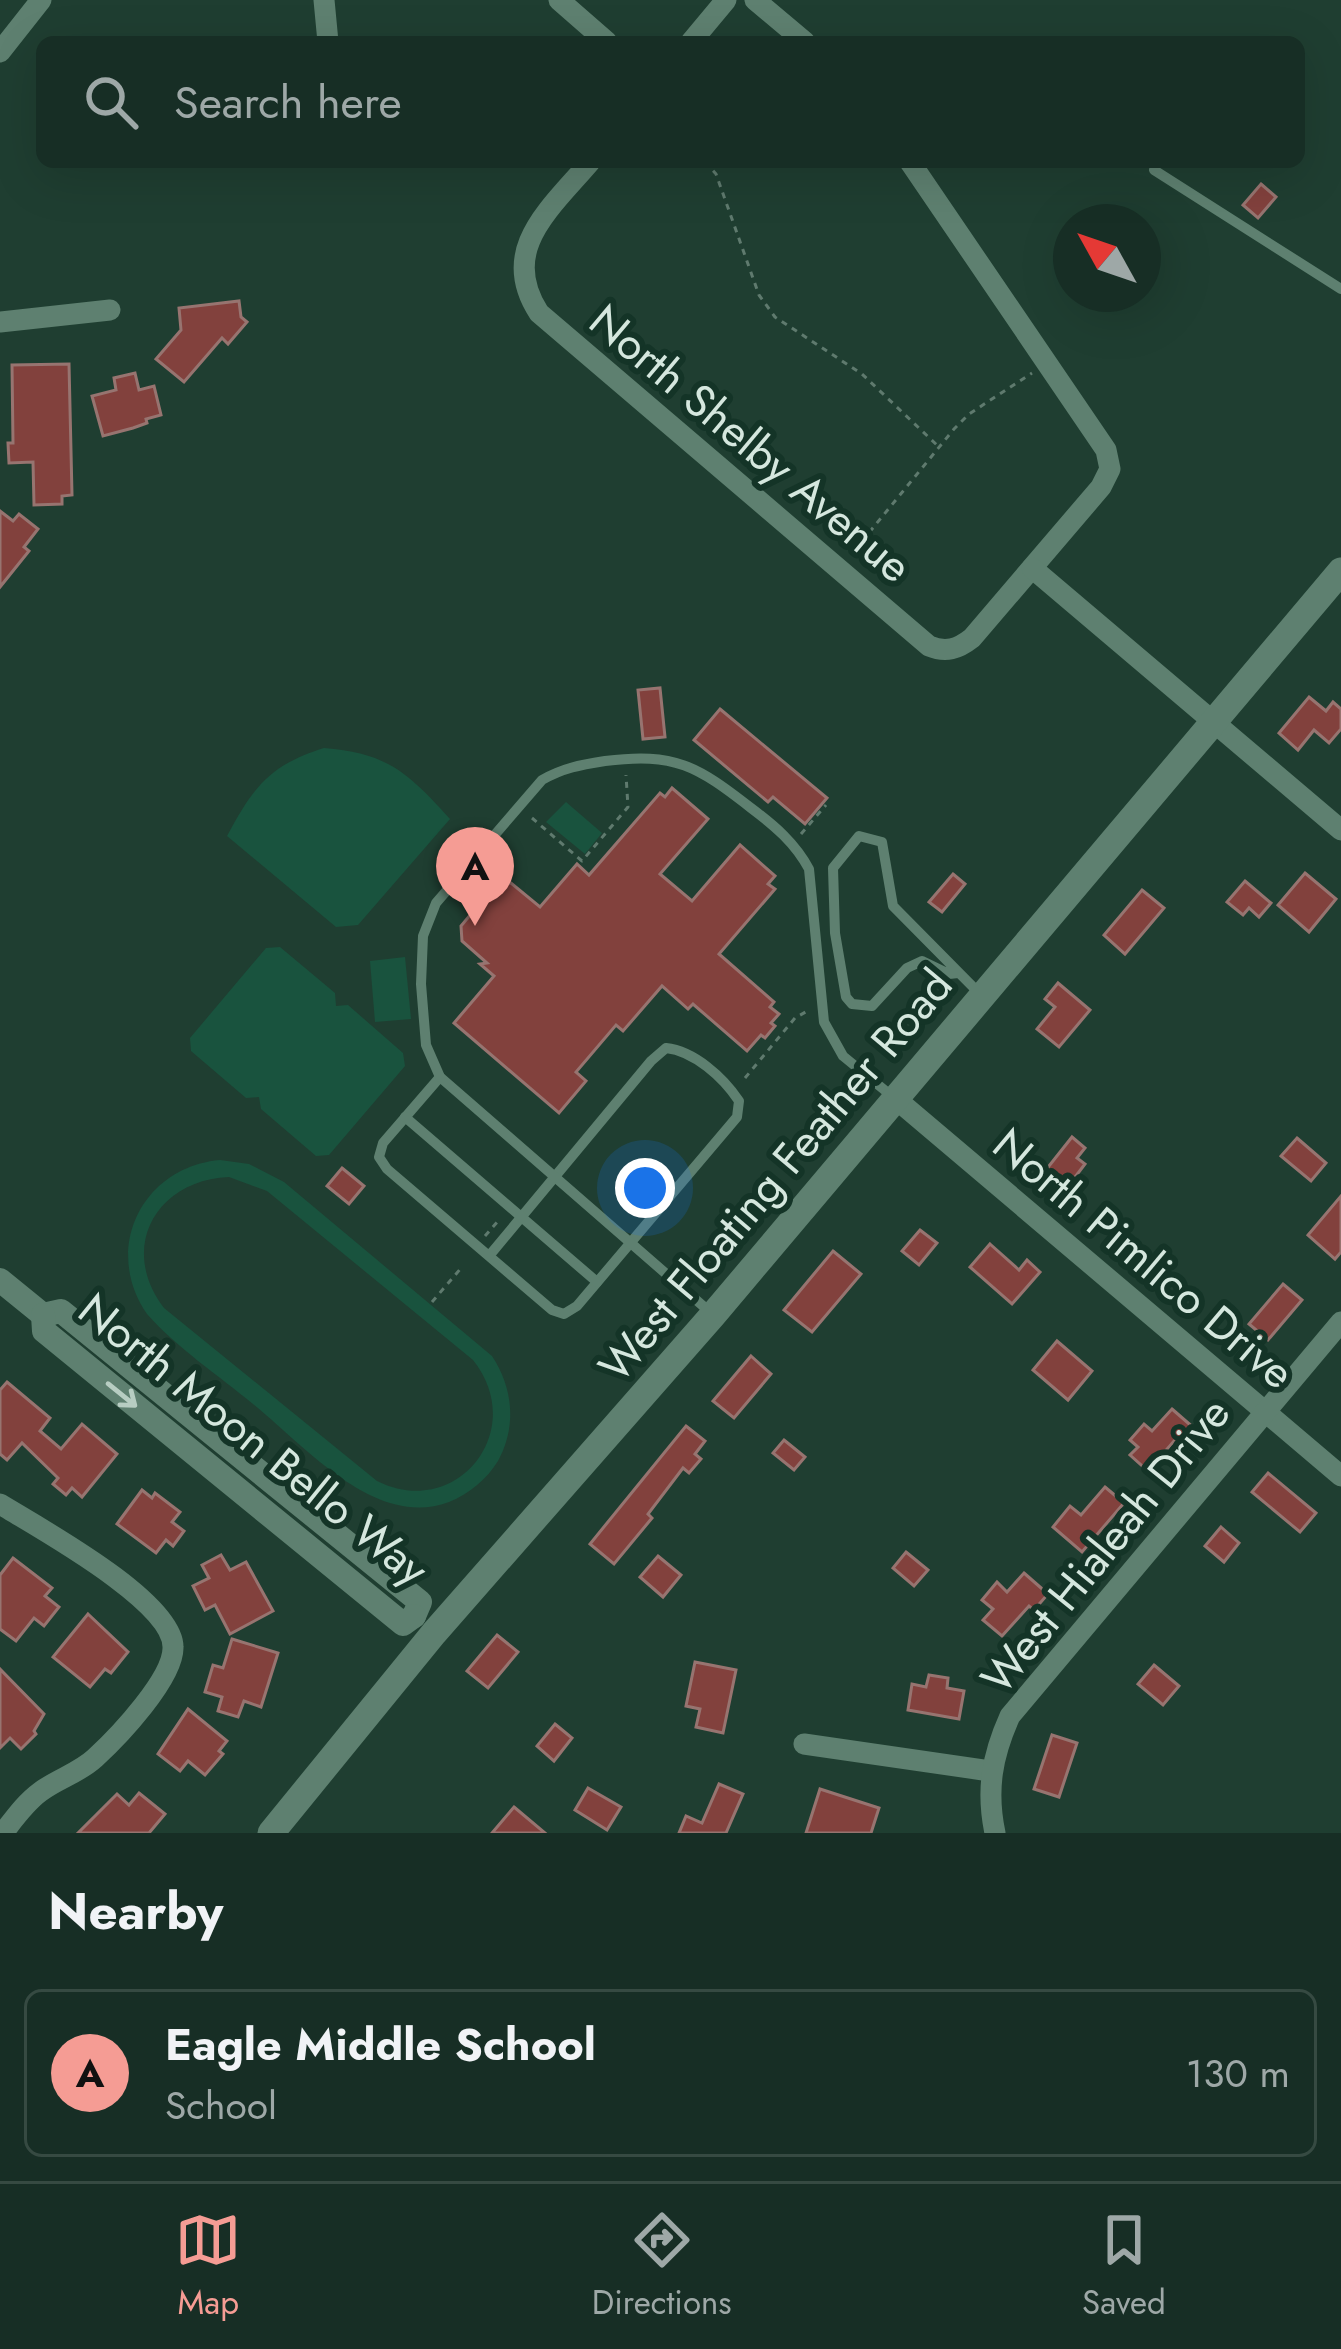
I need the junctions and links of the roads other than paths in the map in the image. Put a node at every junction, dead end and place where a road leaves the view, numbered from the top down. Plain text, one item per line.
1 (41, 0) edge
2 (324, 0) edge
3 (559, 0) edge
4 (726, 0) edge
5 (755, 0) edge
6 (327, 36) edge
7 (601, 36) edge
8 (696, 36) edge
9 (798, 36) edge
10 (0, 52) edge
11 (585, 168) edge
12 (914, 168) edge
13 (1154, 170) dead end
14 (1341, 289) edge
15 (110, 310) dead end
16 (0, 322) edge
17 (1032, 568) junction
18 (1341, 571) edge
19 (1215, 723) junction
20 (1341, 830) edge
21 (958, 973) junction
22 (982, 997) junction
23 (440, 1077) junction
24 (896, 1099) junction
25 (405, 1117) junction
26 (556, 1178) junction
27 (522, 1217) junction
28 (630, 1243) junction
29 (489, 1256) junction
30 (597, 1282) junction
31 (5, 1294) edge
32 (713, 1315) junction
33 (1341, 1322) edge
34 (1265, 1412) junction
35 (1341, 1477) edge
36 (0, 1504) edge
37 (424, 1625) junction
38 (804, 1744) dead end
39 (990, 1771) junction
40 (3, 1833) edge
41 (272, 1833) edge
42 (995, 1833) edge

1 - 10 street
2 - 6 street
3 - 7 street
4 - 8 street
5 - 9 street
11 - 17 street, North Shelby Avenue
12 - 17 street
13 - 14 lane
15 - 16 street
17 - 19 street
18 - 19 main road, West Floating Feather Road
19 - 20 street
19 - 22 main road, West Floating Feather Road
21 - 21 lane
21 - 22 lane
22 - 24 main road, West Floating Feather Road
23 - 24 lane
23 - 25 lane
23 - 26 lane
24 - 32 main road, West Floating Feather Road
24 - 34 street, North Pimlico Drive
25 - 27 lane
25 - 29 lane
26 - 27 lane
26 - 28 lane
26 - 28 lane
27 - 29 lane
27 - 30 lane
28 - 30 lane
28 - 32 lane
29 - 30 lane
31 - 37 street, North Moon Bello Way
32 - 37 main road, West Floating Feather Road
33 - 34 street, West Hialeah Drive
34 - 35 street, North Pimlico Drive
34 - 39 street, West Hialeah Drive
36 - 40 street
37 - 41 main road, West Floating Feather Road
38 - 39 street
39 - 42 street

